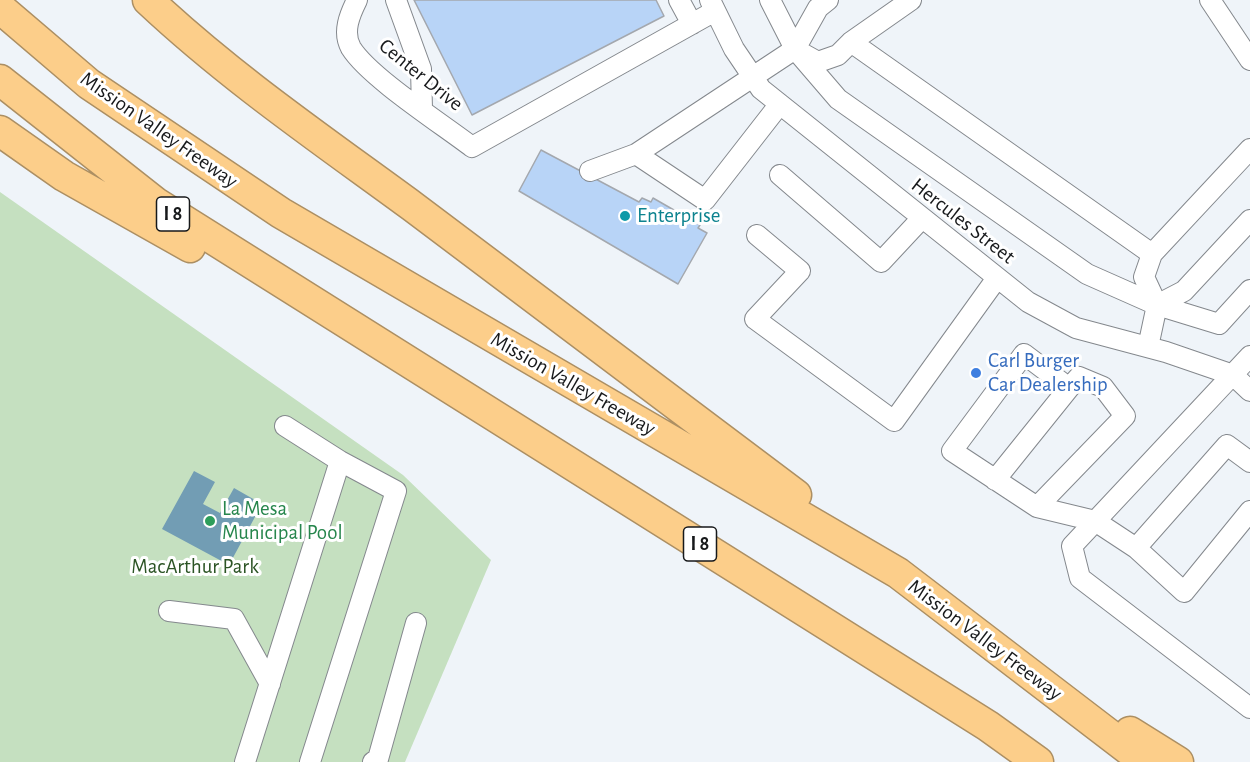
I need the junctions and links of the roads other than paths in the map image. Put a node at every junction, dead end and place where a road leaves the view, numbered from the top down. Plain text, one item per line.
1 (148, 0) edge
2 (357, 0) edge
3 (396, 0) edge
4 (679, 0) edge
5 (770, 0) edge
6 (828, 0) edge
7 (911, 0) edge
8 (1210, 0) edge
9 (712, 6) edge
10 (0, 8) edge
11 (692, 24) junction
12 (851, 42) junction
13 (795, 49) junction
14 (1250, 60) edge
15 (753, 75) junction
16 (0, 80) edge
17 (779, 105) junction
18 (422, 109) junction
19 (0, 132) edge
20 (1250, 149) edge
21 (636, 154) junction
22 (590, 171) dead end
23 (780, 175) dead end
24 (921, 218) junction
25 (1250, 220) edge
26 (757, 235) dead end
27 (1152, 254) junction
28 (997, 278) junction
29 (1250, 290) edge
30 (1157, 305) junction
31 (359, 329) junction
32 (1148, 347) junction
33 (1250, 356) edge
34 (1233, 375) junction
35 (1069, 388) junction
36 (1250, 391) edge
37 (285, 426) dead end
38 (340, 461) junction
39 (1250, 462) edge
40 (995, 480) junction
41 (1037, 507) junction
42 (1250, 511) edge
43 (1095, 521) junction
44 (1137, 548) junction
45 (898, 573) junction
46 (169, 611) dead end
47 (416, 623) dead end
48 (1012, 660) junction
49 (270, 684) junction
50 (1250, 708) edge
51 (245, 762) edge
52 (310, 762) edge
53 (373, 762) edge
54 (1038, 762) edge
55 (1145, 762) edge
56 (1178, 762) edge

1 - 45 highway
2 - 18 street, Center Drive
3 - 18 street
4 - 11 street
5 - 13 street
6 - 13 street
7 - 12 street
8 - 14 street
9 - 11 street
9 - 15 street, Hercules Street
10 - 45 highway, Mission Valley Freeway
11 - 18 street, Center Drive
12 - 13 street
12 - 27 street
13 - 15 street
13 - 30 street
15 - 17 street, Hercules Street
15 - 21 street
16 - 31 highway, I 8
17 - 21 street
17 - 24 street, Hercules Street
19 - 31 highway
20 - 27 street
21 - 22 street
23 - 24 street
24 - 28 street, Hercules Street
25 - 30 street
26 - 28 street
27 - 30 street
28 - 32 street, Hercules Street
29 - 30 street
30 - 32 street
31 - 54 highway, I 8
32 - 34 street, Hercules Street
33 - 34 street
34 - 36 street, Hercules Street
34 - 43 street
35 - 40 street
35 - 40 street
35 - 41 street
37 - 38 street
38 - 49 street
38 - 52 street
39 - 44 street
40 - 41 street
41 - 43 street
42 - 44 street
43 - 44 street
43 - 50 street
45 - 48 highway, Mission Valley Freeway
46 - 49 street
47 - 53 street
48 - 55 highway, Mission Valley Freeway
48 - 56 highway
49 - 51 street

